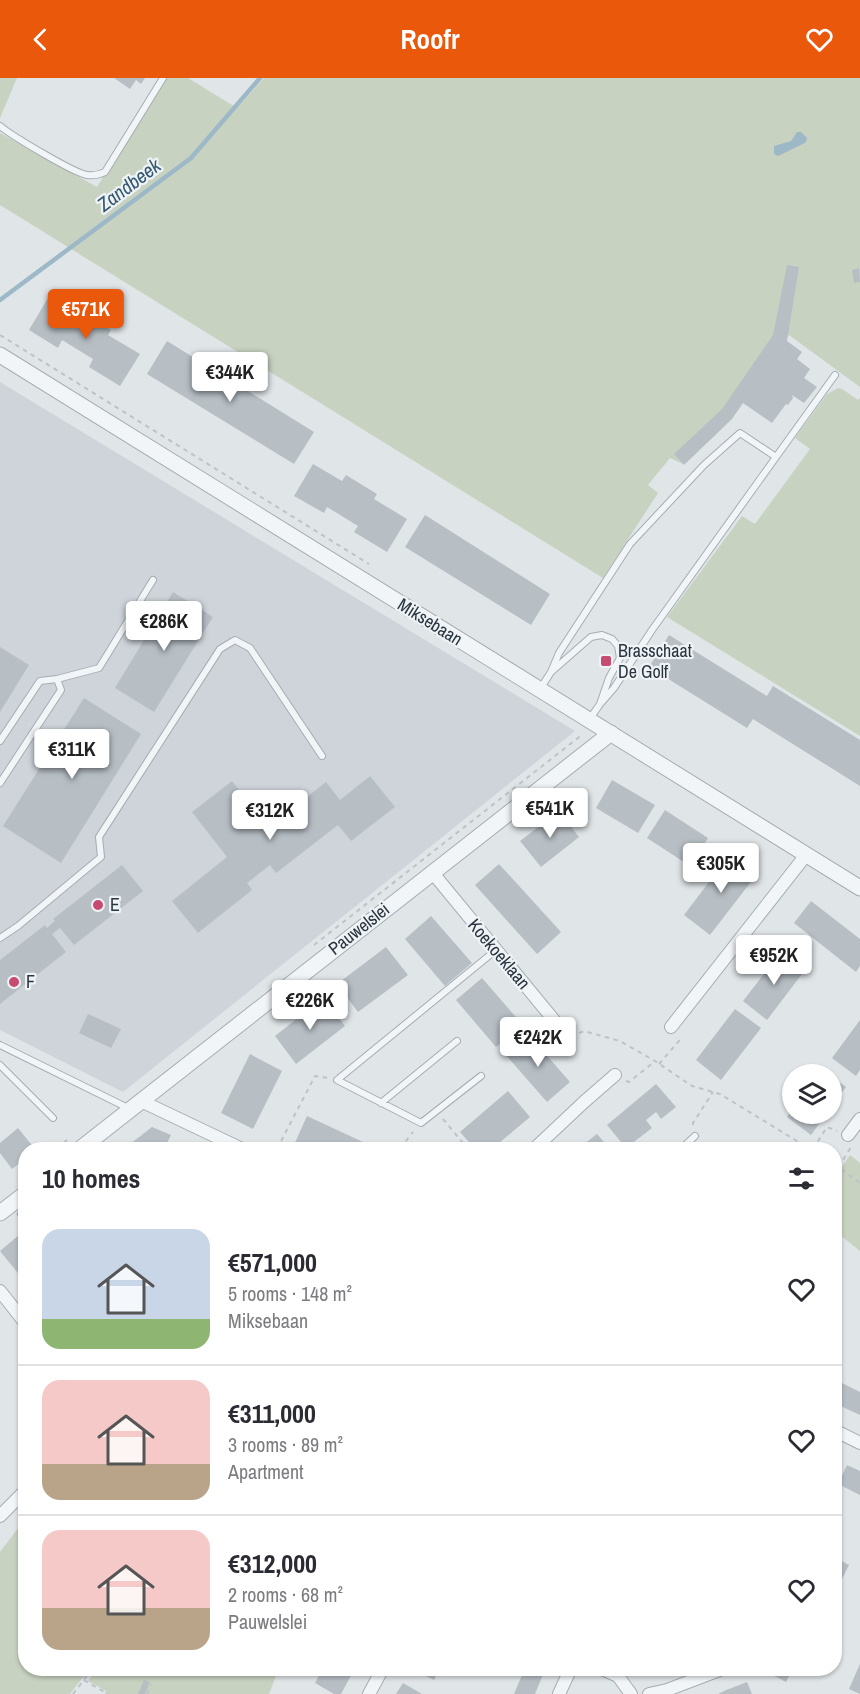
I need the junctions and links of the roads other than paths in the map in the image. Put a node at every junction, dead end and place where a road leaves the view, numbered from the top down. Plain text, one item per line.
1 (163, 78) edge
2 (0, 126) edge
3 (0, 355) edge
4 (835, 375) dead end
5 (776, 457) junction
6 (153, 580) dead end
7 (551, 672) junction
8 (57, 679) junction
9 (540, 690) junction
10 (600, 704) junction
11 (590, 720) junction
12 (611, 734) junction
13 (0, 741) edge
14 (322, 756) dead end
15 (0, 783) edge
16 (806, 855) junction
17 (432, 872) junction
18 (860, 888) edge
19 (0, 938) edge
20 (496, 950) junction
21 (671, 1027) road end
22 (567, 1036) road end
23 (457, 1041) dead end
24 (0, 1045) edge
25 (0, 1065) edge
26 (615, 1075) road end
27 (481, 1076) dead end
28 (381, 1103) junction
29 (136, 1105) junction
30 (53, 1118) dead end
31 (860, 1119) edge
32 (696, 1136) road end
33 (848, 1136) road end
34 (89, 1142) edge
35 (225, 1142) edge
36 (541, 1142) edge
37 (689, 1142) edge
38 (18, 1199) edge
39 (0, 1213) edge
40 (0, 1291) edge
41 (18, 1314) edge
42 (842, 1434) edge
43 (860, 1443) edge
44 (18, 1498) edge
45 (0, 1516) edge
46 (379, 1676) edge
47 (567, 1676) edge
48 (618, 1676) edge
49 (703, 1676) edge
50 (369, 1694) edge
51 (559, 1694) edge
52 (631, 1694) edge
53 (649, 1694) edge

1 - 2 lane
3 - 9 street, Miksebaan
4 - 5 lane
5 - 7 lane
5 - 10 lane
6 - 8 lane
7 - 9 lane
7 - 10 lane
8 - 13 lane
8 - 15 lane
9 - 11 street, Miksebaan
10 - 11 lane
11 - 12 street, Miksebaan
12 - 16 street, Miksebaan
12 - 17 street, Pauwelslei
14 - 19 lane
16 - 18 street, Miksebaan
16 - 21 street
17 - 20 street, Koekoeklaan
17 - 29 street, Pauwelslei
20 - 22 street, Koekoeklaan
20 - 28 lane
23 - 28 lane
24 - 29 lane
25 - 30 lane
26 - 36 street
27 - 28 lane
29 - 34 street, Pauwelslei
29 - 35 street
31 - 33 street
32 - 37 lane
38 - 39 street
40 - 41 street
42 - 43 street
44 - 45 street
46 - 50 street
47 - 51 street
48 - 52 street
49 - 53 street

